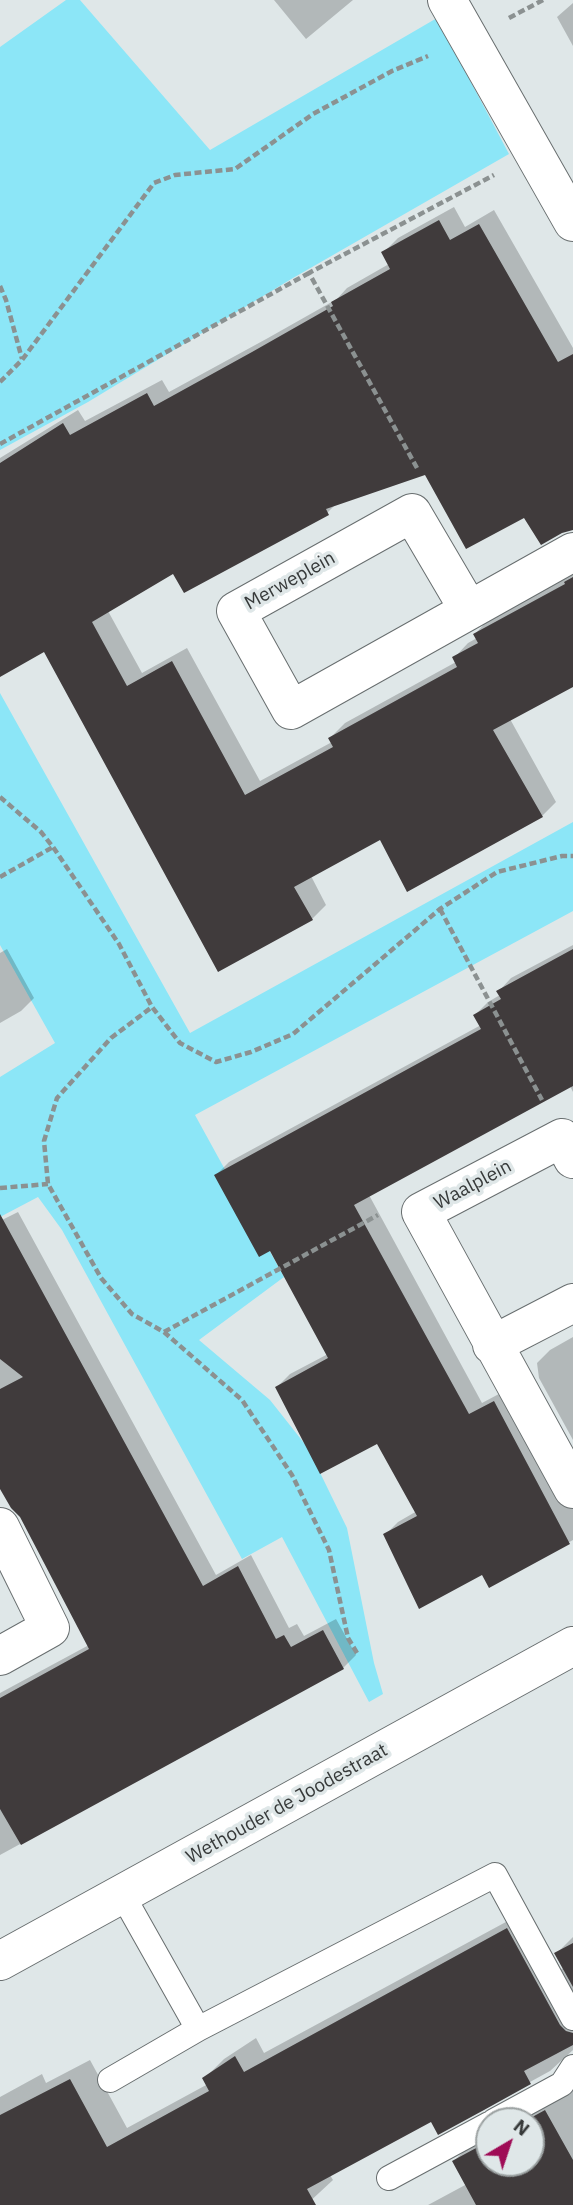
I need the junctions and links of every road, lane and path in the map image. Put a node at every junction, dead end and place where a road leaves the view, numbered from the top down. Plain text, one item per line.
1 (447, 0) edge
2 (469, 40) junction
3 (535, 154) junction
4 (573, 222) edge
5 (309, 273) junction
6 (0, 286) edge
7 (22, 360) junction
8 (0, 382) edge
9 (0, 444) edge
10 (412, 513) junction
11 (573, 552) edge
12 (469, 610) junction
13 (0, 797) edge
14 (53, 847) junction
15 (573, 856) edge
16 (0, 877) edge
17 (440, 909) junction
18 (152, 1007) junction
19 (567, 1148) edge
20 (48, 1184) junction
21 (0, 1188) edge
22 (421, 1212) junction
23 (573, 1303) edge
24 (163, 1332) junction
25 (492, 1345) junction
26 (573, 1489) edge
27 (0, 1527) edge
28 (573, 1646) edge
29 (357, 1653) dead end
30 (0, 1656) edge
31 (122, 1894) junction
32 (0, 1961) edge
33 (573, 2018) edge
34 (198, 2029) junction
35 (573, 2067) edge
36 (110, 2080) dead end
37 (520, 2107) edge
38 (475, 2132) edge
39 (389, 2178) dead end

1 - 2 street
2 - 3 street
2 - 7 path
3 - 4 street
3 - 5 path
5 - 9 path
5 - 10 path
6 - 7 path
7 - 8 path
10 - 12 street
10 - 12 street, Merweplein
11 - 12 street, Merweplein
13 - 14 path
14 - 16 path
14 - 18 path
15 - 17 path
17 - 18 path
17 - 19 path
18 - 20 path
19 - 22 street, Waalplein
20 - 21 path
20 - 24 path
22 - 24 path
22 - 25 street, Waalplein
23 - 25 street
24 - 29 path
25 - 26 street, Waalplein
27 - 30 street
28 - 31 street, Wethouder de Joodestraat
31 - 32 street, Wethouder de Joodestraat
31 - 34 lane
33 - 34 lane
34 - 36 lane
35 - 37 lane
38 - 39 lane

